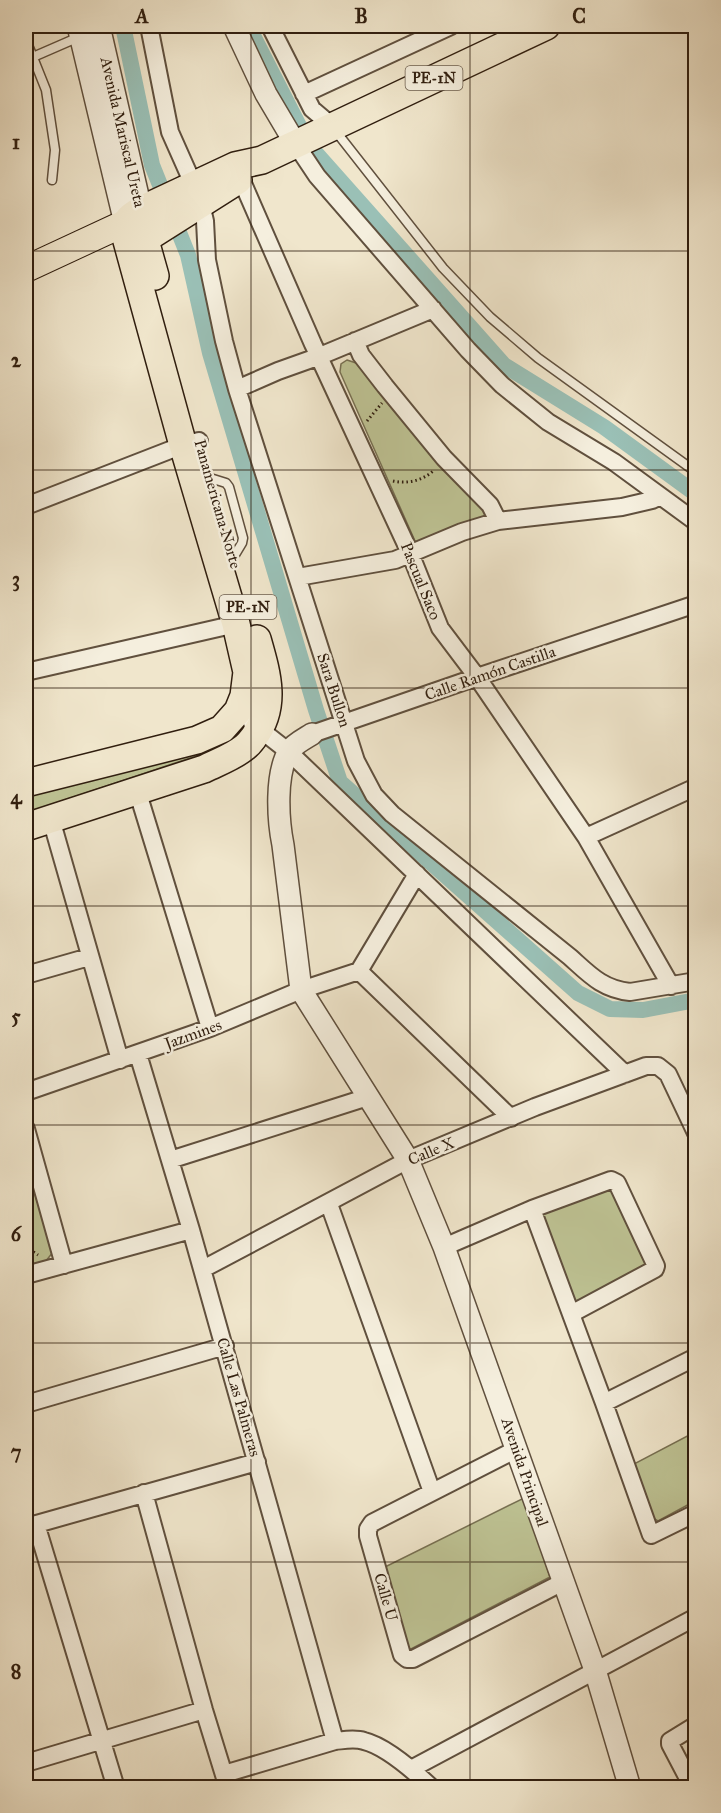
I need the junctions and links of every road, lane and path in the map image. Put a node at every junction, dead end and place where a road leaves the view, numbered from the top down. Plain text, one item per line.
1 (149, 26) edge
2 (234, 26) edge
3 (270, 26) edge
4 (451, 26) edge
5 (546, 26) edge
6 (89, 29) edge
7 (26, 40) edge
8 (33, 57) junction
9 (304, 94) junction
10 (313, 135) junction
11 (262, 160) junction
12 (241, 179) junction
13 (52, 180) dead end
14 (191, 199) junction
15 (144, 222) junction
16 (26, 269) edge
17 (433, 309) junction
18 (355, 341) junction
19 (320, 357) junction
20 (237, 390) junction
21 (384, 400) dead end
22 (360, 415) dead end
23 (191, 443) junction
24 (439, 464) dead end
25 (696, 472) edge
26 (394, 490) dead end
27 (660, 496) junction
28 (26, 506) edge
29 (498, 521) junction
30 (696, 522) edge
31 (411, 553) junction
32 (298, 577) junction
33 (696, 604) edge
34 (236, 624) junction
35 (26, 672) edge
36 (477, 677) junction
37 (238, 711) junction
38 (340, 724) junction
39 (260, 729) junction
40 (312, 734) joint
41 (289, 752) junction
42 (26, 783) edge
43 (696, 787) edge
44 (137, 790) junction
45 (38, 823) edge
46 (586, 837) junction
47 (417, 874) junction
48 (89, 957) junction
49 (359, 971) junction
50 (26, 975) edge
51 (696, 981) edge
52 (671, 986) junction
53 (301, 990) junction
54 (210, 1028) junction
55 (138, 1054) junction
56 (120, 1060) junction
57 (625, 1074) junction
58 (26, 1092) edge
59 (368, 1097) junction
60 (511, 1118) junction
61 (26, 1129) edge
62 (696, 1133) edge
63 (170, 1160) junction
64 (408, 1160) junction
65 (329, 1203) junction
66 (532, 1209) junction
67 (191, 1230) junction
68 (26, 1247) edge
69 (444, 1247) junction
70 (38, 1255) dead end
71 (64, 1264) junction
72 (202, 1269) junction
73 (26, 1275) edge
74 (571, 1314) junction
75 (225, 1346) junction
76 (696, 1357) edge
77 (604, 1403) junction
78 (26, 1404) edge
79 (517, 1449) junction
80 (257, 1462) junction
81 (432, 1492) junction
82 (144, 1493) junction
83 (696, 1513) edge
84 (31, 1526) edge
85 (563, 1582) junction
86 (696, 1617) edge
87 (595, 1670) junction
88 (204, 1710) junction
89 (696, 1725) edge
90 (102, 1740) junction
91 (335, 1741) junction
92 (26, 1763) edge
93 (411, 1769) junction
94 (226, 1781) edge
95 (116, 1788) edge
96 (432, 1788) edge
97 (630, 1788) edge
98 (693, 1788) edge

1 - 14 street, Sara Bullon
2 - 10 street
3 - 9 street
4 - 9 street
5 - 10 highway, PE-1N
6 - 8 lane
6 - 15 street, Avenida Mariscal Ureta
7 - 8 lane
8 - 13 lane
9 - 10 street
10 - 11 highway, PE-1N
10 - 17 street
10 - 25 lane
11 - 12 highway, PE-1N
11 - 14 highway, PE-1N
12 - 14 highway, PE-1N
12 - 19 street, Pascual Saco
14 - 15 highway, PE-1N
14 - 20 street, Sara Bullon
15 - 16 main road
15 - 23 highway, Panamericana Norte / PE-1N
17 - 18 street
17 - 27 street
18 - 19 street
18 - 29 street
19 - 20 street
19 - 31 street, Pascual Saco
20 - 32 street, Sara Bullon
21 - 22 path
23 - 28 street
23 - 34 highway, Panamericana Norte / PE-1N
23 - 39 highway, Panamericana Norte / PE-1N
24 - 26 path
27 - 29 street
27 - 30 street
29 - 31 street
31 - 32 street
31 - 36 street, Pascual Saco
32 - 38 street, Sara Bullon
33 - 36 street, Calle Ramón Castilla
34 - 35 street
34 - 37 highway, Panamericana Norte / PE-1N
36 - 38 street, Calle Ramón Castilla
36 - 46 street, Pascual Saco
37 - 39 street
37 - 42 highway
38 - 40 street, Calle Ramón Castilla
38 - 52 street, Sara Bullon
39 - 41 street
39 - 44 highway, Panamericana Norte / PE-1N
40 - 41 street, Calle Ramón Castilla
41 - 47 street
41 - 53 street
43 - 46 street
44 - 45 highway, Panamericana Norte / PE-1N
44 - 54 street
45 - 48 street
46 - 52 street, Pascual Saco
47 - 49 street
47 - 57 street
48 - 50 street
48 - 56 street
49 - 53 street, Jazmines
49 - 60 street
51 - 52 street, Sara Bullon
53 - 54 street, Jazmines
53 - 59 street, Avenida Principal
54 - 55 street, Jazmines
55 - 56 street, Jazmines
55 - 63 street, Calle Las Palmeras
56 - 58 street, Jazmines
57 - 60 street, Calle X
57 - 62 street, Calle X
59 - 63 street
59 - 64 street, Avenida Principal
60 - 64 street, Calle X
61 - 71 street
63 - 67 street, Calle Las Palmeras
64 - 65 street, Calle X
64 - 69 street, Avenida Principal
65 - 72 street, Calle X
65 - 81 street
66 - 69 street
66 - 74 street
66 - 74 street
67 - 71 street
67 - 72 street, Calle Las Palmeras
68 - 70 path
69 - 79 street, Avenida Principal
71 - 73 street
72 - 75 street, Calle Las Palmeras
74 - 77 street
75 - 78 street
75 - 80 street, Calle Las Palmeras
76 - 77 street
77 - 83 street
79 - 81 street, Calle U
79 - 85 street, Avenida Principal
80 - 82 street
80 - 91 street, Calle Las Palmeras
81 - 85 street, Calle U
82 - 84 street
82 - 88 street
84 - 90 street
85 - 87 street, Avenida Principal
86 - 87 street
87 - 93 street
87 - 97 street, Avenida Principal
88 - 90 street
88 - 94 street
89 - 98 street
90 - 92 street
90 - 95 street
91 - 93 street
91 - 94 street
93 - 96 street

